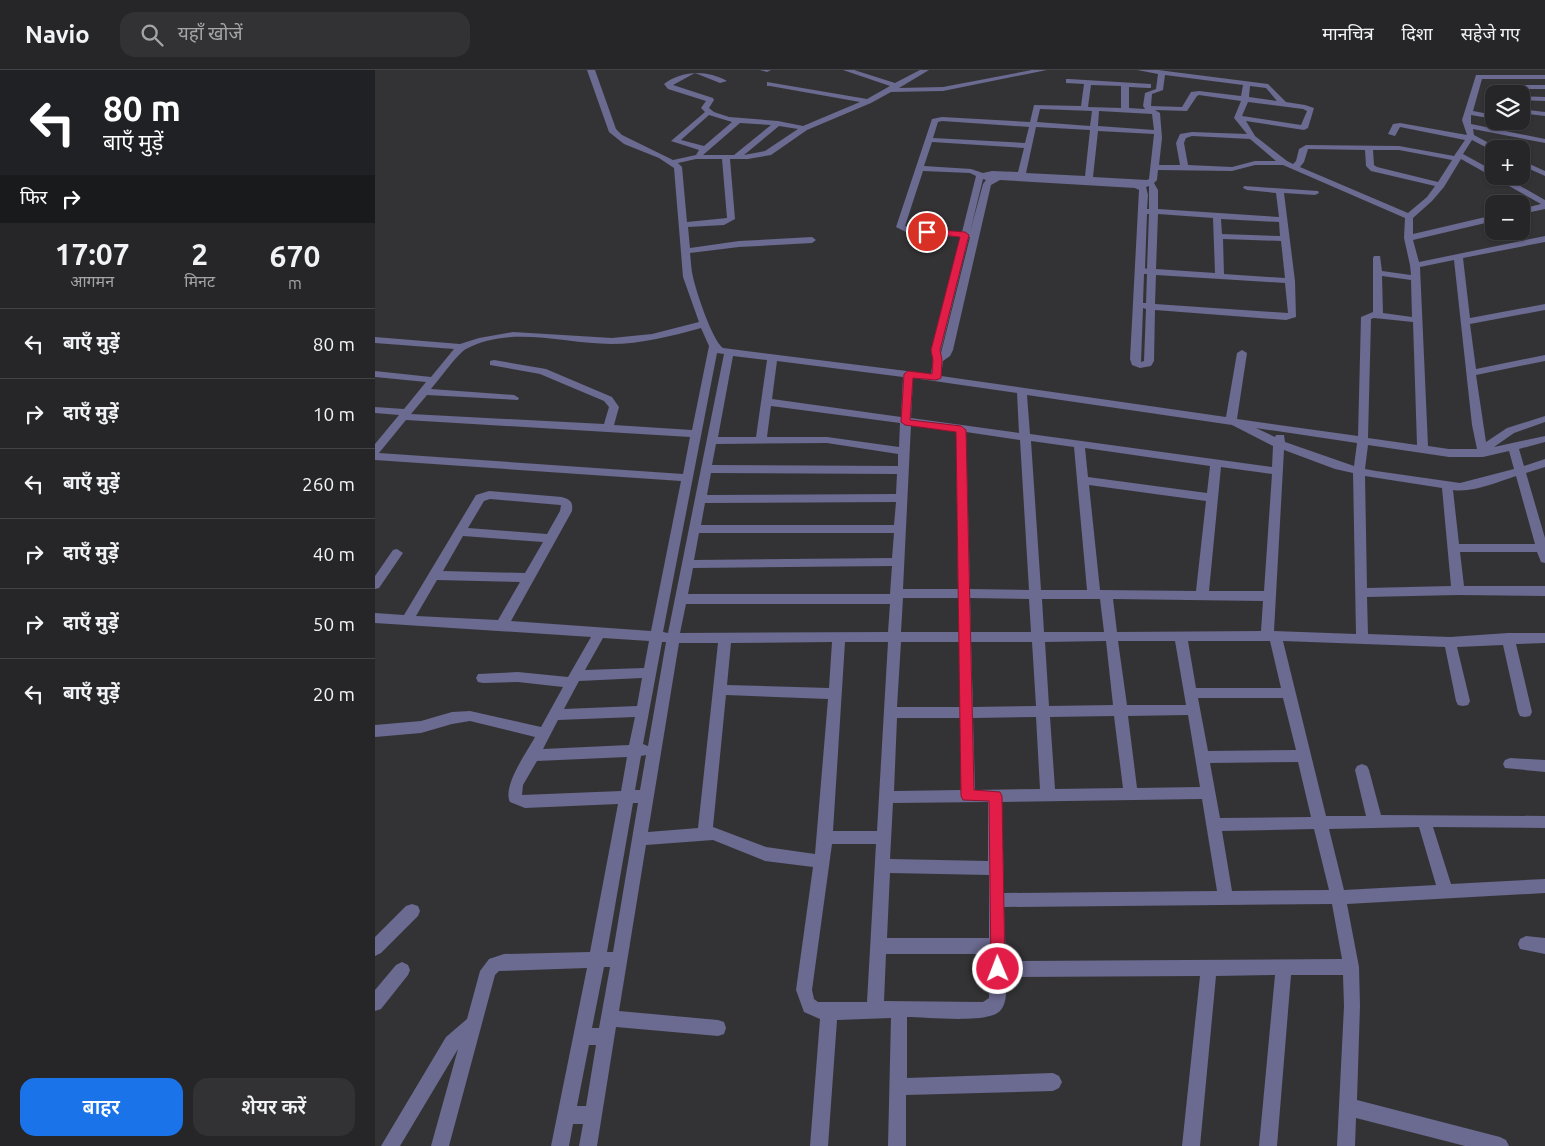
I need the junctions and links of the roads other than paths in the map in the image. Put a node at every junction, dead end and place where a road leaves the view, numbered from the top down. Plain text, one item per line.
1 (591, 70) edge
2 (695, 70) edge
3 (847, 70) edge
4 (925, 70) edge
5 (1043, 70) edge
6 (1141, 70) edge
7 (1162, 72) junction
8 (1509, 76) junction
9 (1545, 77) edge
10 (723, 81) dead end
11 (1069, 81) dead end
12 (1088, 82) junction
13 (1247, 83) junction
14 (770, 84) dead end
15 (1125, 85) junction
16 (1506, 85) edge
17 (1147, 86) dead end
18 (1545, 87) edge
19 (893, 88) junction
20 (1530, 88) edge
21 (1245, 97) junction
22 (1530, 98) edge
23 (1545, 99) edge
24 (868, 101) junction
25 (1283, 103) junction
26 (1084, 108) junction
27 (1096, 109) junction
28 (1125, 110) junction
29 (709, 112) junction
30 (1468, 112) junction
31 (1530, 112) edge
32 (1545, 114) edge
33 (1485, 115) edge
34 (1238, 118) junction
35 (737, 122) junction
36 (778, 123) junction
37 (1033, 124) junction
38 (1468, 126) junction
39 (804, 128) junction
40 (1095, 128) junction
41 (1157, 132) junction
42 (1392, 134) dead end
43 (1252, 137) junction
44 (1470, 137) junction
45 (1520, 137) junction
46 (929, 140) junction
47 (1545, 141) edge
48 (1485, 144) edge
49 (1028, 146) junction
50 (705, 149) junction
51 (1369, 149) junction
52 (1545, 149) edge
53 (696, 157) junction
54 (726, 157) junction
55 (1458, 157) junction
56 (736, 158) junction
57 (673, 162) junction
58 (1284, 163) junction
59 (1530, 166) edge
60 (1154, 167) junction
61 (920, 168) junction
62 (1184, 168) junction
63 (1295, 168) junction
64 (1485, 170) edge
65 (1545, 174) edge
66 (983, 175) junction
67 (1021, 177) junction
68 (991, 180) junction
69 (1089, 182) junction
70 (1150, 184) junction
71 (1441, 185) junction
72 (1512, 185) edge
73 (1140, 187) junction
74 (1247, 188) dead end
75 (1280, 190) junction
76 (1315, 193) dead end
77 (1545, 205) edge
78 (1530, 209) edge
79 (1143, 211) junction
80 (1153, 212) junction
81 (1217, 216) junction
82 (1409, 217) junction
83 (1283, 220) junction
84 (1485, 220) edge
85 (683, 225) junction
86 (970, 235) junction
87 (1218, 236) junction
88 (1408, 238) junction
89 (812, 240) dead end
90 (1285, 240) junction
91 (1545, 240) edge
92 (685, 251) junction
93 (1458, 256) junction
94 (1377, 258) dead end
95 (1415, 265) junction
96 (1140, 271) junction
97 (1151, 272) junction
98 (1377, 273) junction
99 (1221, 276) junction
100 (1415, 278) junction
101 (1290, 281) junction
102 (1138, 306) junction
103 (1150, 307) junction
104 (1545, 307) edge
105 (1378, 315) junction
106 (1416, 320) junction
107 (1466, 322) junction
108 (704, 324) junction
109 (375, 340) edge
110 (714, 346) junction
111 (461, 347) junction
112 (729, 353) junction
113 (1242, 353) dead end
114 (772, 358) junction
115 (1545, 358) edge
116 (494, 363) dead end
117 (1471, 373) junction
118 (375, 374) edge
119 (908, 374) junction
120 (936, 378) junction
121 (434, 380) junction
122 (1022, 391) junction
123 (424, 392) junction
124 (514, 398) dead end
125 (767, 402) junction
126 (375, 410) edge
127 (405, 415) junction
128 (1545, 419) edge
129 (1231, 420) junction
130 (905, 422) junction
131 (1281, 427) junction
132 (608, 428) junction
133 (961, 430) junction
134 (696, 434) junction
135 (1025, 438) junction
136 (1363, 439) junction
137 (1545, 439) edge
138 (761, 440) junction
139 (712, 441) junction
140 (1279, 444) junction
141 (1079, 445) junction
142 (377, 446) edge
143 (1513, 446) junction
144 (1423, 448) junction
145 (904, 451) junction
146 (1483, 453) junction
147 (375, 456) edge
148 (1216, 463) junction
149 (1545, 463) edge
150 (707, 469) junction
151 (903, 470) junction
152 (1277, 471) junction
153 (1359, 471) junction
154 (1520, 471) junction
155 (687, 478) junction
156 (1082, 480) junction
157 (1447, 485) junction
158 (901, 498) junction
159 (1212, 498) junction
160 (701, 499) junction
161 (695, 529) junction
162 (900, 529) junction
163 (460, 532) junction
164 (551, 538) junction
165 (1453, 548) junction
166 (1544, 552) edge
167 (397, 553) dead end
168 (898, 562) junction
169 (688, 564) junction
170 (434, 575) junction
171 (529, 578) junction
172 (375, 585) edge
173 (1458, 590) junction
174 (1545, 591) edge
175 (964, 593) junction
176 (1361, 593) junction
177 (1034, 594) junction
178 (1100, 594) junction
179 (1202, 595) junction
180 (896, 596) junction
181 (1269, 596) junction
182 (681, 599) junction
183 (375, 618) edge
184 (407, 620) junction
185 (502, 625) junction
186 (599, 633) junction
187 (1111, 636) junction
188 (1181, 636) junction
189 (1271, 636) junction
190 (656, 637) junction
191 (1037, 637) junction
192 (673, 638) junction
193 (725, 638) junction
194 (839, 638) junction
195 (894, 638) junction
196 (965, 638) junction
197 (1508, 638) junction
198 (1545, 638) edge
199 (1362, 639) junction
200 (1450, 642) junction
201 (649, 673) junction
202 (483, 678) dead end
203 (573, 679) junction
204 (720, 690) junction
205 (1190, 693) junction
206 (1289, 693) junction
207 (835, 694) junction
208 (1463, 701) dead end
209 (1193, 710) junction
210 (643, 711) junction
211 (1120, 711) junction
212 (966, 712) junction
213 (1042, 712) junction
214 (1525, 712) dead end
215 (890, 713) junction
216 (553, 715) junction
217 (375, 730) edge
218 (543, 733) junction
219 (635, 750) junction
220 (655, 750) junction
221 (531, 755) junction
222 (1304, 756) junction
223 (1201, 757) junction
224 (1510, 764) dead end
225 (1545, 766) edge
226 (1362, 770) dead end
227 (1208, 792) junction
228 (1131, 794) junction
229 (1048, 795) junction
230 (647, 796) junction
231 (968, 796) junction
232 (995, 796) junction
233 (627, 797) junction
234 (885, 797) junction
235 (1375, 822) junction
236 (1424, 822) junction
237 (1545, 822) edge
238 (1320, 823) junction
239 (1213, 825) junction
240 (705, 833) junction
241 (825, 837) junction
242 (883, 838) junction
243 (640, 839) junction
244 (821, 860) junction
245 (882, 866) junction
246 (997, 868) junction
247 (1545, 886) edge
248 (1446, 891) junction
249 (1338, 897) junction
250 (1226, 899) junction
251 (997, 900) junction
252 (412, 910) dead end
253 (1526, 944) dead end
254 (878, 946) junction
255 (998, 946) junction
256 (1545, 946) edge
257 (375, 948) edge
258 (597, 960) junction
259 (619, 960) junction
260 (1209, 968) junction
261 (1284, 968) junction
262 (1351, 968) junction
263 (998, 969) junction
264 (401, 970) dead end
265 (375, 1003) edge
266 (875, 1010) junction
267 (899, 1010) junction
268 (829, 1011) junction
269 (610, 1018) junction
270 (472, 1025) junction
271 (718, 1028) dead end
272 (607, 1036) junction
273 (582, 1037) junction
274 (1053, 1082) dead end
275 (898, 1087) junction
276 (1348, 1108) junction
277 (594, 1115) junction
278 (566, 1116) junction
279 (390, 1146) edge
280 (440, 1146) edge
281 (560, 1146) edge
282 (588, 1146) edge
283 (819, 1146) edge
284 (897, 1146) edge
285 (1191, 1146) edge
286 (1269, 1146) edge
287 (1346, 1146) edge
288 (1500, 1146) edge

1 - 57 street
2 - 10 street
2 - 29 street
3 - 19 street
4 - 19 street
5 - 19 street
6 - 7 street
7 - 13 street
7 - 21 street
8 - 9 street
8 - 16 street
8 - 30 street
11 - 12 street
12 - 15 street
12 - 26 street
13 - 21 street
13 - 25 street
14 - 24 street
15 - 17 street
15 - 28 street
18 - 20 street
19 - 24 street
21 - 25 street
21 - 34 street
22 - 23 street
24 - 39 street
25 - 34 street
26 - 27 street
26 - 37 street
27 - 28 street
27 - 40 street
28 - 41 street
29 - 35 street
29 - 50 street
30 - 33 street
30 - 38 street
31 - 32 street
34 - 43 street
35 - 36 street
35 - 50 street
36 - 39 street
36 - 56 street
37 - 40 street
37 - 46 street
37 - 49 street
38 - 44 street
38 - 45 street
39 - 56 street
40 - 41 street
40 - 69 street
41 - 60 street
42 - 44 street
43 - 58 street
43 - 62 street
44 - 48 street
44 - 55 street
45 - 47 street
45 - 52 street
46 - 49 street
46 - 61 street
49 - 67 street
50 - 53 street
51 - 55 street
51 - 63 street
51 - 71 street
53 - 54 street
53 - 57 street
54 - 56 street
54 - 85 street
55 - 64 street
55 - 71 street
57 - 85 street
58 - 62 street
58 - 63 street
59 - 65 street
60 - 62 street
60 - 70 street
61 - 66 street
61 - 86 street
63 - 82 street
66 - 67 street
66 - 68 street
66 - 86 street
67 - 68 street
67 - 69 street
68 - 86 street
69 - 70 street
69 - 73 street
70 - 73 street
70 - 80 street
71 - 82 street
72 - 77 street
73 - 79 street
74 - 75 street
75 - 76 street
75 - 83 street
77 - 78 street
79 - 80 street
79 - 96 street
80 - 81 street
80 - 97 street
81 - 83 street
81 - 87 street
82 - 88 street
83 - 90 street
84 - 88 street
85 - 92 street
86 - 120 street
87 - 90 street
87 - 99 street
88 - 95 street
89 - 92 street
90 - 101 street
91 - 93 street
92 - 108 street
93 - 95 street
93 - 107 street
94 - 98 street
95 - 100 street
96 - 97 street
96 - 102 street
97 - 99 street
97 - 103 street
98 - 100 street
98 - 105 street
99 - 101 street
100 - 106 street
101 - 103 street
102 - 103 street
102 - 103 street
104 - 107 street
105 - 106 street
105 - 136 street
106 - 144 street
107 - 117 street
108 - 110 street
108 - 111 street
109 - 111 street
110 - 112 street
110 - 134 street
111 - 121 street
112 - 114 street
112 - 139 street
113 - 129 street
114 - 119 street
114 - 125 street
115 - 117 street
116 - 132 street
117 - 146 street
118 - 121 street
119 - 120 street
119 - 130 street
120 - 122 street
121 - 123 street
122 - 129 street
122 - 135 street
123 - 124 street
123 - 127 street
125 - 130 street
125 - 138 street
126 - 127 street
127 - 132 street
127 - 142 street
128 - 146 street
129 - 131 street
129 - 140 street
130 - 133 street
130 - 145 street
131 - 136 street
131 - 140 street
132 - 134 street
133 - 135 street
133 - 175 street
134 - 155 street
135 - 141 street
135 - 177 street
136 - 144 street
136 - 153 street
137 - 143 street
138 - 139 street
138 - 145 street
139 - 150 street
140 - 152 street
140 - 153 street
141 - 148 street
141 - 156 street
143 - 146 street
143 - 154 street
144 - 146 street
145 - 151 street
147 - 155 street
148 - 152 street
148 - 159 street
149 - 154 street
150 - 151 street
150 - 160 street
151 - 158 street
152 - 181 street
153 - 157 street
153 - 176 street
154 - 157 street
154 - 166 street
155 - 190 street
156 - 159 street
156 - 178 street
157 - 165 street
158 - 160 street
158 - 162 street
159 - 179 street
160 - 161 street
161 - 162 street
161 - 169 street
162 - 168 street
163 - 164 street
163 - 164 street
163 - 170 street
164 - 171 street
165 - 166 street
165 - 173 street
167 - 172 street
168 - 169 street
168 - 180 street
169 - 182 street
170 - 171 street
170 - 184 street
171 - 185 street
173 - 174 street
173 - 176 street
175 - 177 street
175 - 180 street
175 - 196 street
176 - 199 street
177 - 178 street
177 - 191 street
178 - 179 street
178 - 187 street
179 - 181 street
180 - 182 street
180 - 195 street
181 - 189 street
182 - 192 street
183 - 184 street
184 - 185 street
185 - 186 street
186 - 190 street
186 - 203 street
187 - 188 street
187 - 191 street
187 - 211 street
188 - 189 street
188 - 205 street
189 - 199 street
189 - 206 street
190 - 192 street
190 - 201 street
191 - 196 street
191 - 213 street
192 - 193 street
192 - 220 street
193 - 194 street
193 - 204 street
194 - 195 street
194 - 207 street
195 - 196 street
195 - 215 street
196 - 212 street
197 - 198 street
197 - 200 street
197 - 214 street
199 - 200 street
200 - 208 street
201 - 203 street
201 - 210 street
202 - 203 street
203 - 216 street
204 - 207 street
204 - 240 street
205 - 206 street
205 - 209 street
206 - 222 street
207 - 241 street
209 - 211 street
209 - 223 street
210 - 216 street
210 - 219 street
211 - 213 street
211 - 228 street
212 - 213 street
212 - 215 street
212 - 231 street
213 - 229 street
215 - 234 street
216 - 218 street
217 - 218 street
218 - 221 street
219 - 220 street
219 - 221 street
219 - 233 street
220 - 230 street
221 - 233 street
222 - 223 street
222 - 238 street
223 - 227 street
224 - 225 street
226 - 235 street
227 - 228 street
227 - 239 street
228 - 229 street
229 - 232 street
230 - 233 street
230 - 243 street
231 - 232 street
231 - 234 street
232 - 246 street
233 - 258 street
234 - 242 street
235 - 236 street
235 - 238 street
236 - 237 street
236 - 248 street
238 - 239 street
238 - 249 street
239 - 250 street
240 - 243 street
240 - 244 street
241 - 242 street
241 - 244 street
242 - 245 street
243 - 259 street
244 - 268 street
245 - 246 street
245 - 254 street
246 - 251 street
247 - 248 street
248 - 249 street
249 - 250 street
249 - 262 street
250 - 251 street
251 - 255 street
252 - 257 street
253 - 256 street
254 - 255 street
254 - 266 street
255 - 263 street
258 - 259 street
258 - 270 street
258 - 273 street
259 - 269 street
260 - 261 street
260 - 263 street
260 - 285 street
261 - 262 street
261 - 286 street
262 - 276 street
263 - 267 street
264 - 265 street
266 - 267 street
266 - 268 street
267 - 275 street
268 - 283 street
269 - 271 street
269 - 272 street
270 - 279 street
270 - 280 street
272 - 273 street
272 - 277 street
273 - 278 street
274 - 275 street
275 - 284 street
276 - 287 street
276 - 288 street
277 - 278 street
277 - 282 street
278 - 281 street

